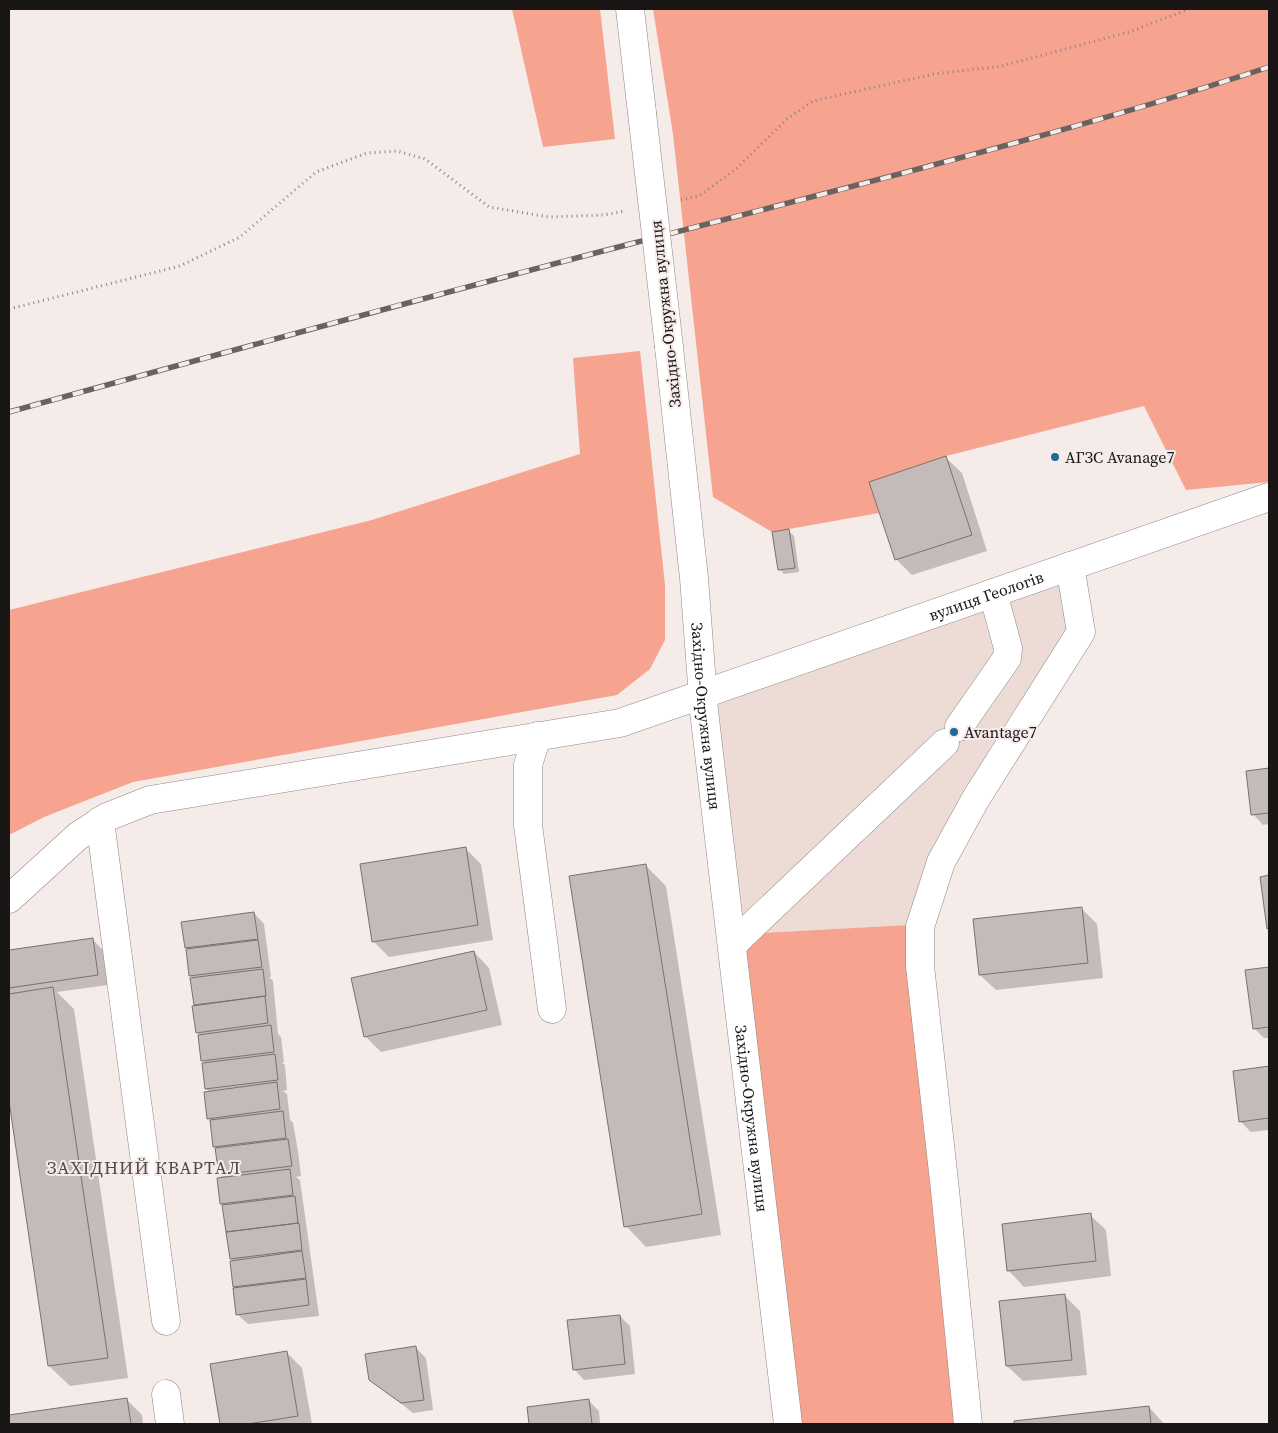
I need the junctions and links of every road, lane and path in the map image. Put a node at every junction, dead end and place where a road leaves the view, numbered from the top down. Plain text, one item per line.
1 (630, 9) edge
2 (1189, 9) edge
3 (680, 200) dead end
4 (632, 210) dead end
5 (9, 309) edge
6 (1269, 497) edge
7 (1070, 566) junction
8 (993, 593) junction
9 (702, 694) junction
10 (537, 736) junction
11 (100, 821) junction
12 (9, 899) edge
13 (732, 945) junction
14 (552, 1009) dead end
15 (166, 1321) dead end
16 (166, 1394) dead end
17 (170, 1424) edge
18 (788, 1424) edge
19 (968, 1424) edge

1 - 9 street, Західно-Окружна вулиця, bridge
2 - 3 path
4 - 5 path
6 - 7 street, вулиця Геологів
7 - 8 street, вулиця Геологів
7 - 19 street
8 - 9 street, вулиця Геологів
8 - 13 street
9 - 10 street, вулиця Геологів
9 - 13 street, Західно-Окружна вулиця
10 - 11 street, вулиця Геологів
10 - 14 street
11 - 12 street, вулиця Геологів
11 - 15 street
13 - 18 street, Західно-Окружна вулиця
16 - 17 street

